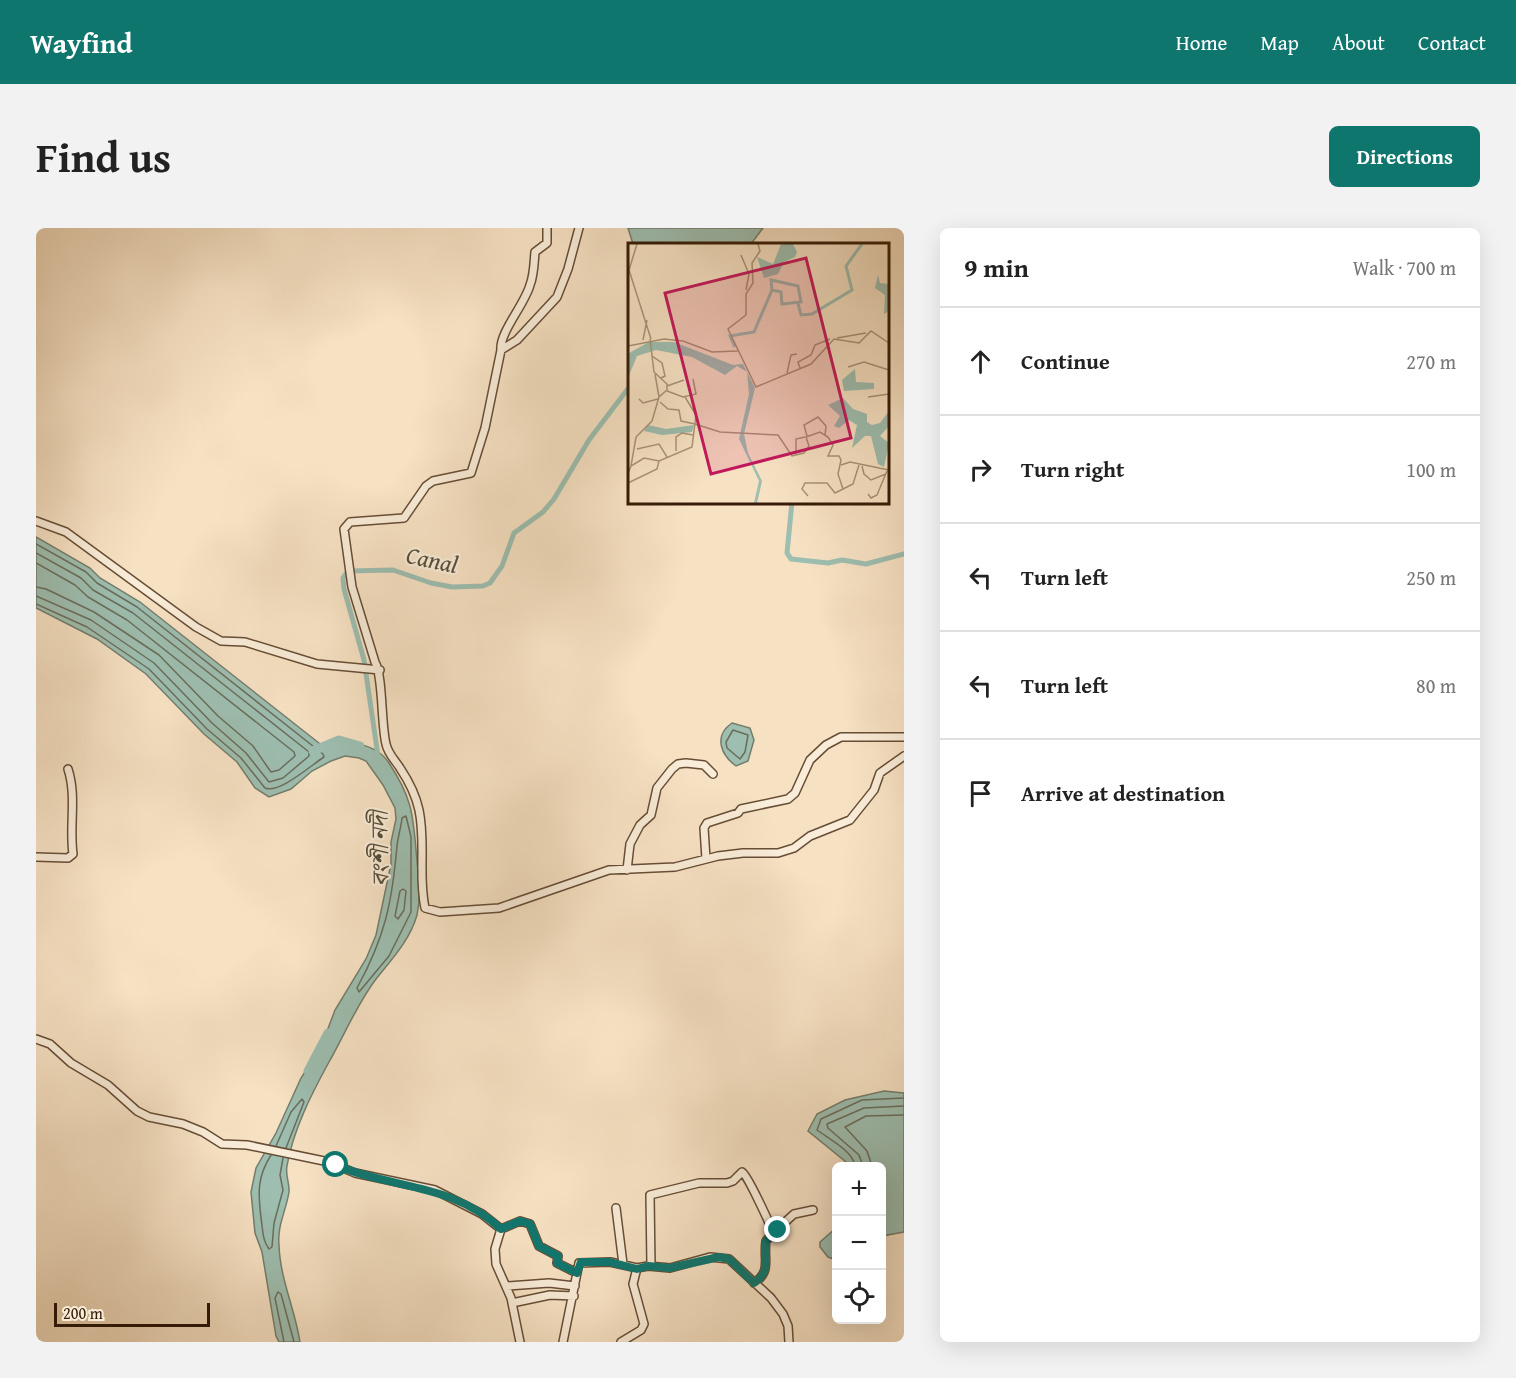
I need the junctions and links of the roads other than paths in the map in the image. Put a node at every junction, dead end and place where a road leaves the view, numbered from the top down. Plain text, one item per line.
1 (547, 228) edge
2 (579, 228) edge
3 (501, 350) junction
4 (36, 520) edge
5 (380, 670) junction
6 (904, 737) edge
7 (904, 756) edge
8 (68, 769) dead end
9 (713, 774) dead end
10 (36, 857) edge
11 (706, 859) junction
12 (627, 870) junction
13 (36, 1039) edge
14 (616, 1208) dead end
15 (813, 1210) dead end
16 (501, 1229) junction
17 (773, 1233) junction
18 (623, 1264) junction
19 (651, 1266) junction
20 (637, 1269) junction
21 (577, 1273) junction
22 (754, 1283) junction
23 (507, 1286) junction
24 (574, 1286) junction
25 (574, 1296) junction
26 (512, 1303) junction
27 (520, 1342) edge
28 (563, 1342) edge
29 (621, 1342) edge
30 (789, 1342) edge

1 - 3 street
2 - 3 street
3 - 5 street
4 - 5 street
5 - 12 street
6 - 11 street
7 - 11 street
8 - 10 street
9 - 12 street
11 - 12 street
13 - 16 street
14 - 18 street
15 - 17 street
16 - 21 street
16 - 23 street
17 - 19 street
17 - 22 street
18 - 20 street
18 - 21 street
19 - 20 street
19 - 22 street
20 - 29 street
21 - 24 street
22 - 30 street
23 - 24 street
23 - 26 street
24 - 25 street
25 - 26 street
25 - 28 street
26 - 27 street

